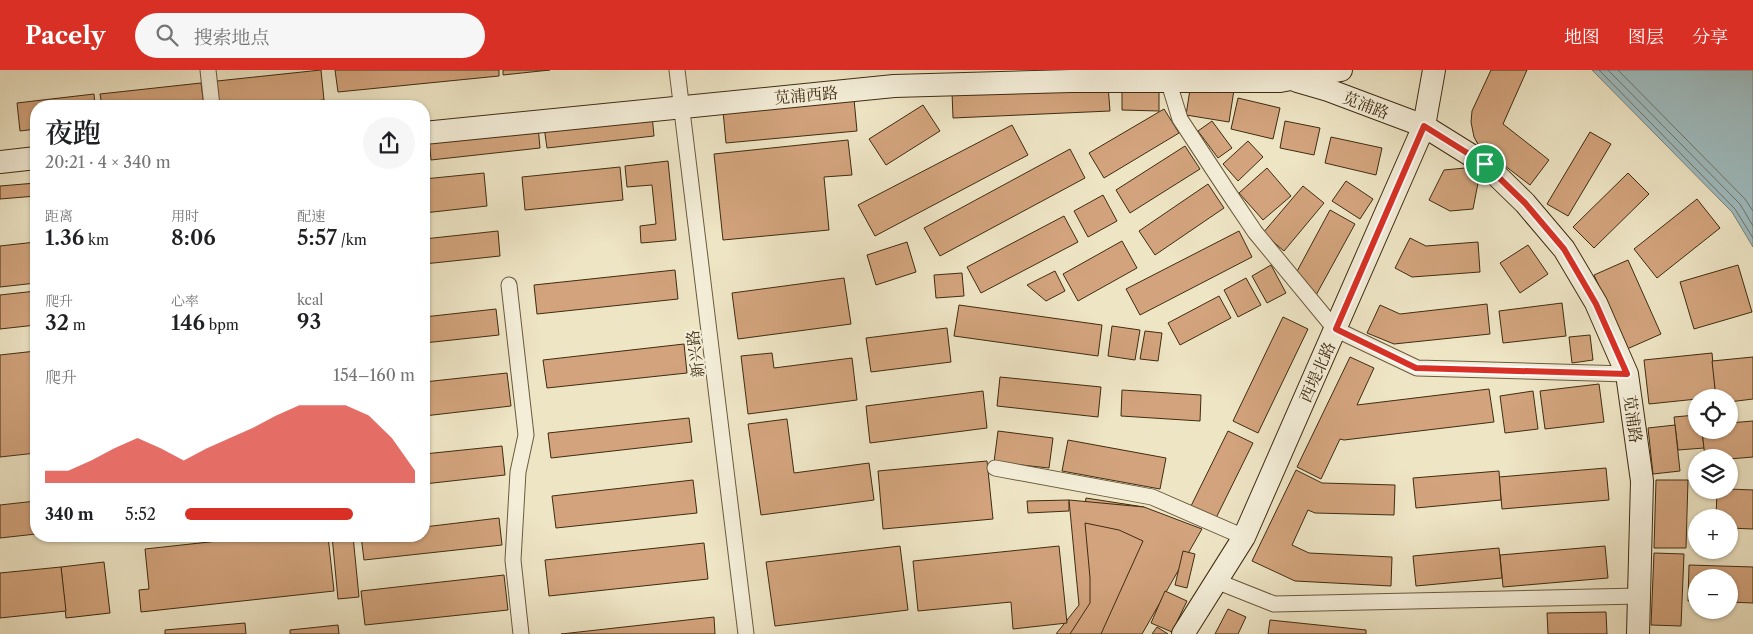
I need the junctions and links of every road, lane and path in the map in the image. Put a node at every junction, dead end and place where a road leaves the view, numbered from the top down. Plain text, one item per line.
1 (208, 70) edge
2 (677, 70) edge
3 (982, 70) edge
4 (1341, 70) edge
5 (1434, 70) edge
6 (1168, 80) junction
7 (1285, 80) junction
8 (211, 100) edge
9 (681, 100) junction
10 (430, 119) edge
11 (1424, 126) junction
12 (430, 132) edge
13 (30, 159) edge
14 (0, 162) edge
15 (30, 172) edge
16 (0, 175) edge
17 (508, 285) dead end
18 (1336, 329) junction
19 (1627, 374) junction
20 (995, 468) dead end
21 (1244, 537) junction
22 (1216, 581) junction
23 (1639, 596) junction
24 (521, 634) edge
25 (746, 634) edge
26 (1184, 634) edge
27 (1638, 634) edge

1 - 8 street
2 - 9 street, 新兴路
3 - 9 street, 苋浦西路
4 - 7 street
5 - 11 street, 西堤北路
6 - 7 street, 苋浦西路
6 - 9 street, 苋浦西路
6 - 18 street
7 - 11 street, 苋浦路
9 - 10 street, 苋浦西路
9 - 12 street, 苋浦西路
9 - 25 street, 新兴路
11 - 18 street, 西堤北路
11 - 19 street, 苋浦路
13 - 14 street
15 - 16 street
17 - 24 street
18 - 19 street
18 - 21 street, 西堤北路
19 - 23 street, 苋浦路
20 - 21 street
21 - 22 street, 西堤北路
22 - 23 street
22 - 26 street, 西堤北路
23 - 27 street, 苋浦路

